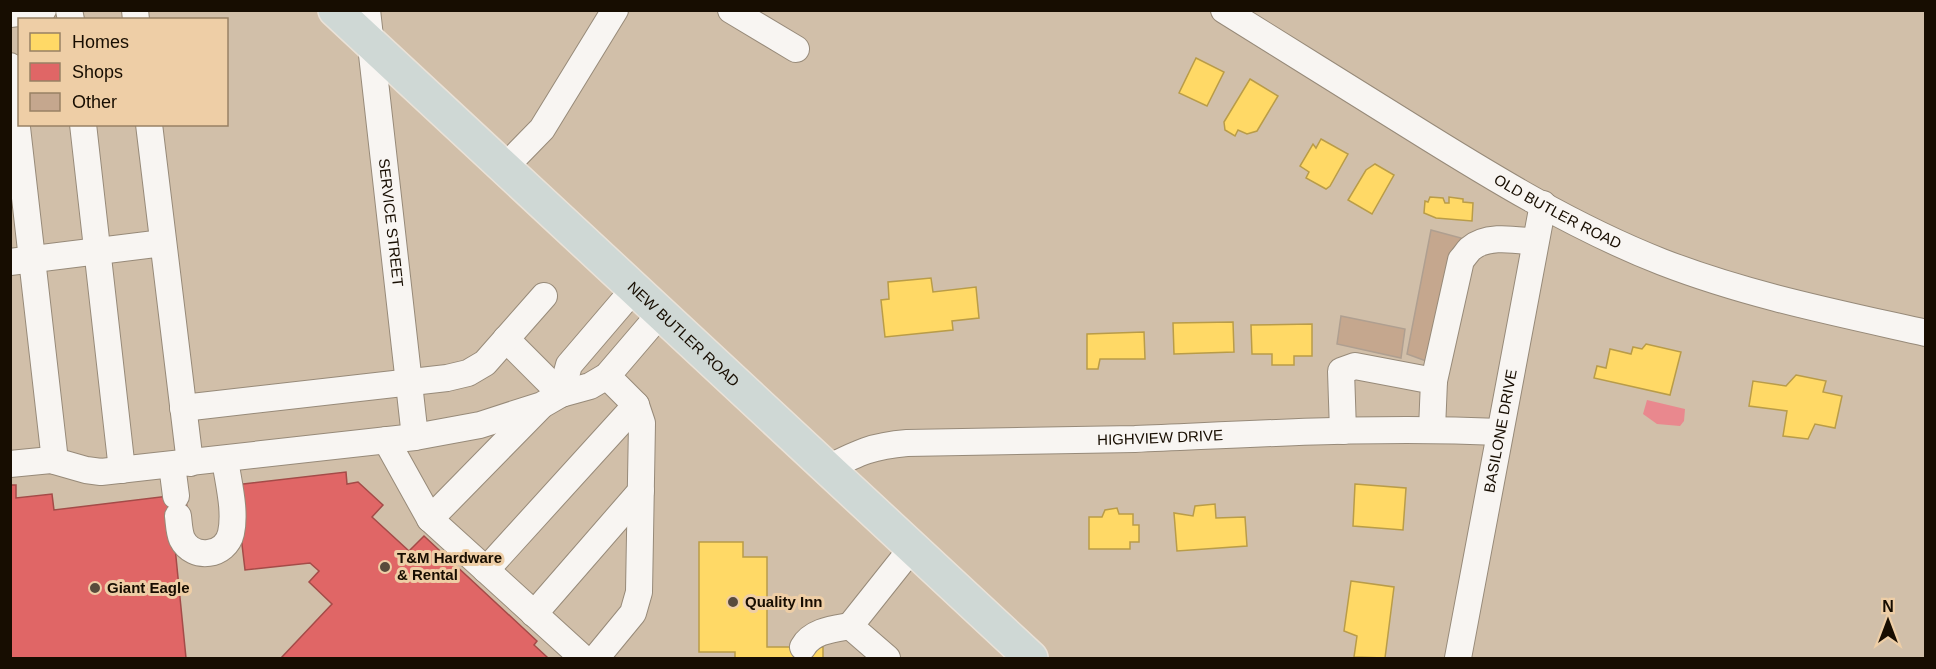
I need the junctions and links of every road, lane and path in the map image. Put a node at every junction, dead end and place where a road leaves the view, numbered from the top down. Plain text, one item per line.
1 (43, 10) edge
2 (335, 10) edge
3 (367, 10) edge
4 (615, 10) edge
5 (731, 10) edge
6 (1224, 10) edge
7 (10, 14) edge
8 (370, 44) junction
9 (796, 49) dead end
10 (10, 66) edge
11 (83, 126) edge
12 (149, 126) edge
13 (504, 168) junction
14 (1542, 204) junction
15 (1535, 242) junction
16 (163, 243) junction
17 (98, 251) junction
18 (22, 261) edge
19 (634, 290) junction
20 (544, 296) dead end
21 (660, 314) junction
22 (1926, 333) edge
23 (507, 339) junction
24 (607, 376) junction
25 (1434, 381) junction
26 (409, 382) junction
27 (551, 399) junction
28 (636, 405) junction
29 (183, 408) junction
30 (1432, 429) junction
31 (1343, 431) junction
32 (1500, 432) junction
33 (415, 437) junction
34 (386, 440) junction
35 (225, 459) junction
36 (55, 461) junction
37 (10, 464) edge
38 (181, 464) junction
39 (826, 469) junction
40 (122, 470) junction
41 (641, 491) junction
42 (430, 519) junction
43 (912, 548) junction
44 (486, 570) junction
45 (534, 614) junction
46 (850, 626) junction
47 (803, 647) dead end
48 (583, 658) edge
49 (596, 658) edge
50 (886, 658) edge
51 (1031, 658) edge
52 (1458, 658) edge

1 - 7 street
2 - 8 main road, NEW BUTLER ROAD
3 - 8 street, SERVICE STREET
4 - 13 street
5 - 9 street
6 - 14 street, OLD BUTLER ROAD
8 - 13 main road, NEW BUTLER ROAD
8 - 26 street, SERVICE STREET
10 - 18 street
11 - 17 street
12 - 16 street
13 - 19 main road, NEW BUTLER ROAD
14 - 15 street, BASILONE DRIVE
14 - 22 street, OLD BUTLER ROAD
15 - 25 street
15 - 32 street, BASILONE DRIVE
16 - 17 street
16 - 29 street
17 - 18 street
17 - 40 street
18 - 36 street
19 - 21 main road, NEW BUTLER ROAD
19 - 27 street
20 - 23 street
21 - 24 street
21 - 39 main road, NEW BUTLER ROAD
23 - 26 street
23 - 27 street
24 - 27 street
24 - 28 street
25 - 30 street
25 - 31 street
26 - 29 street
26 - 33 street, SERVICE STREET
27 - 33 street
27 - 42 street
28 - 41 street
28 - 44 street
29 - 38 street
30 - 31 street, HIGHVIEW DRIVE
30 - 32 street, HIGHVIEW DRIVE
31 - 39 street, HIGHVIEW DRIVE
32 - 52 street, BASILONE DRIVE
33 - 34 street
34 - 35 street
34 - 42 street
35 - 38 street
35 - 38 street
36 - 37 street
36 - 40 street
38 - 40 street
39 - 43 main road, NEW BUTLER ROAD
41 - 45 street
41 - 49 street
42 - 44 street
43 - 46 street
43 - 51 main road, NEW BUTLER ROAD
44 - 45 street
45 - 48 street
46 - 47 street
46 - 50 street

